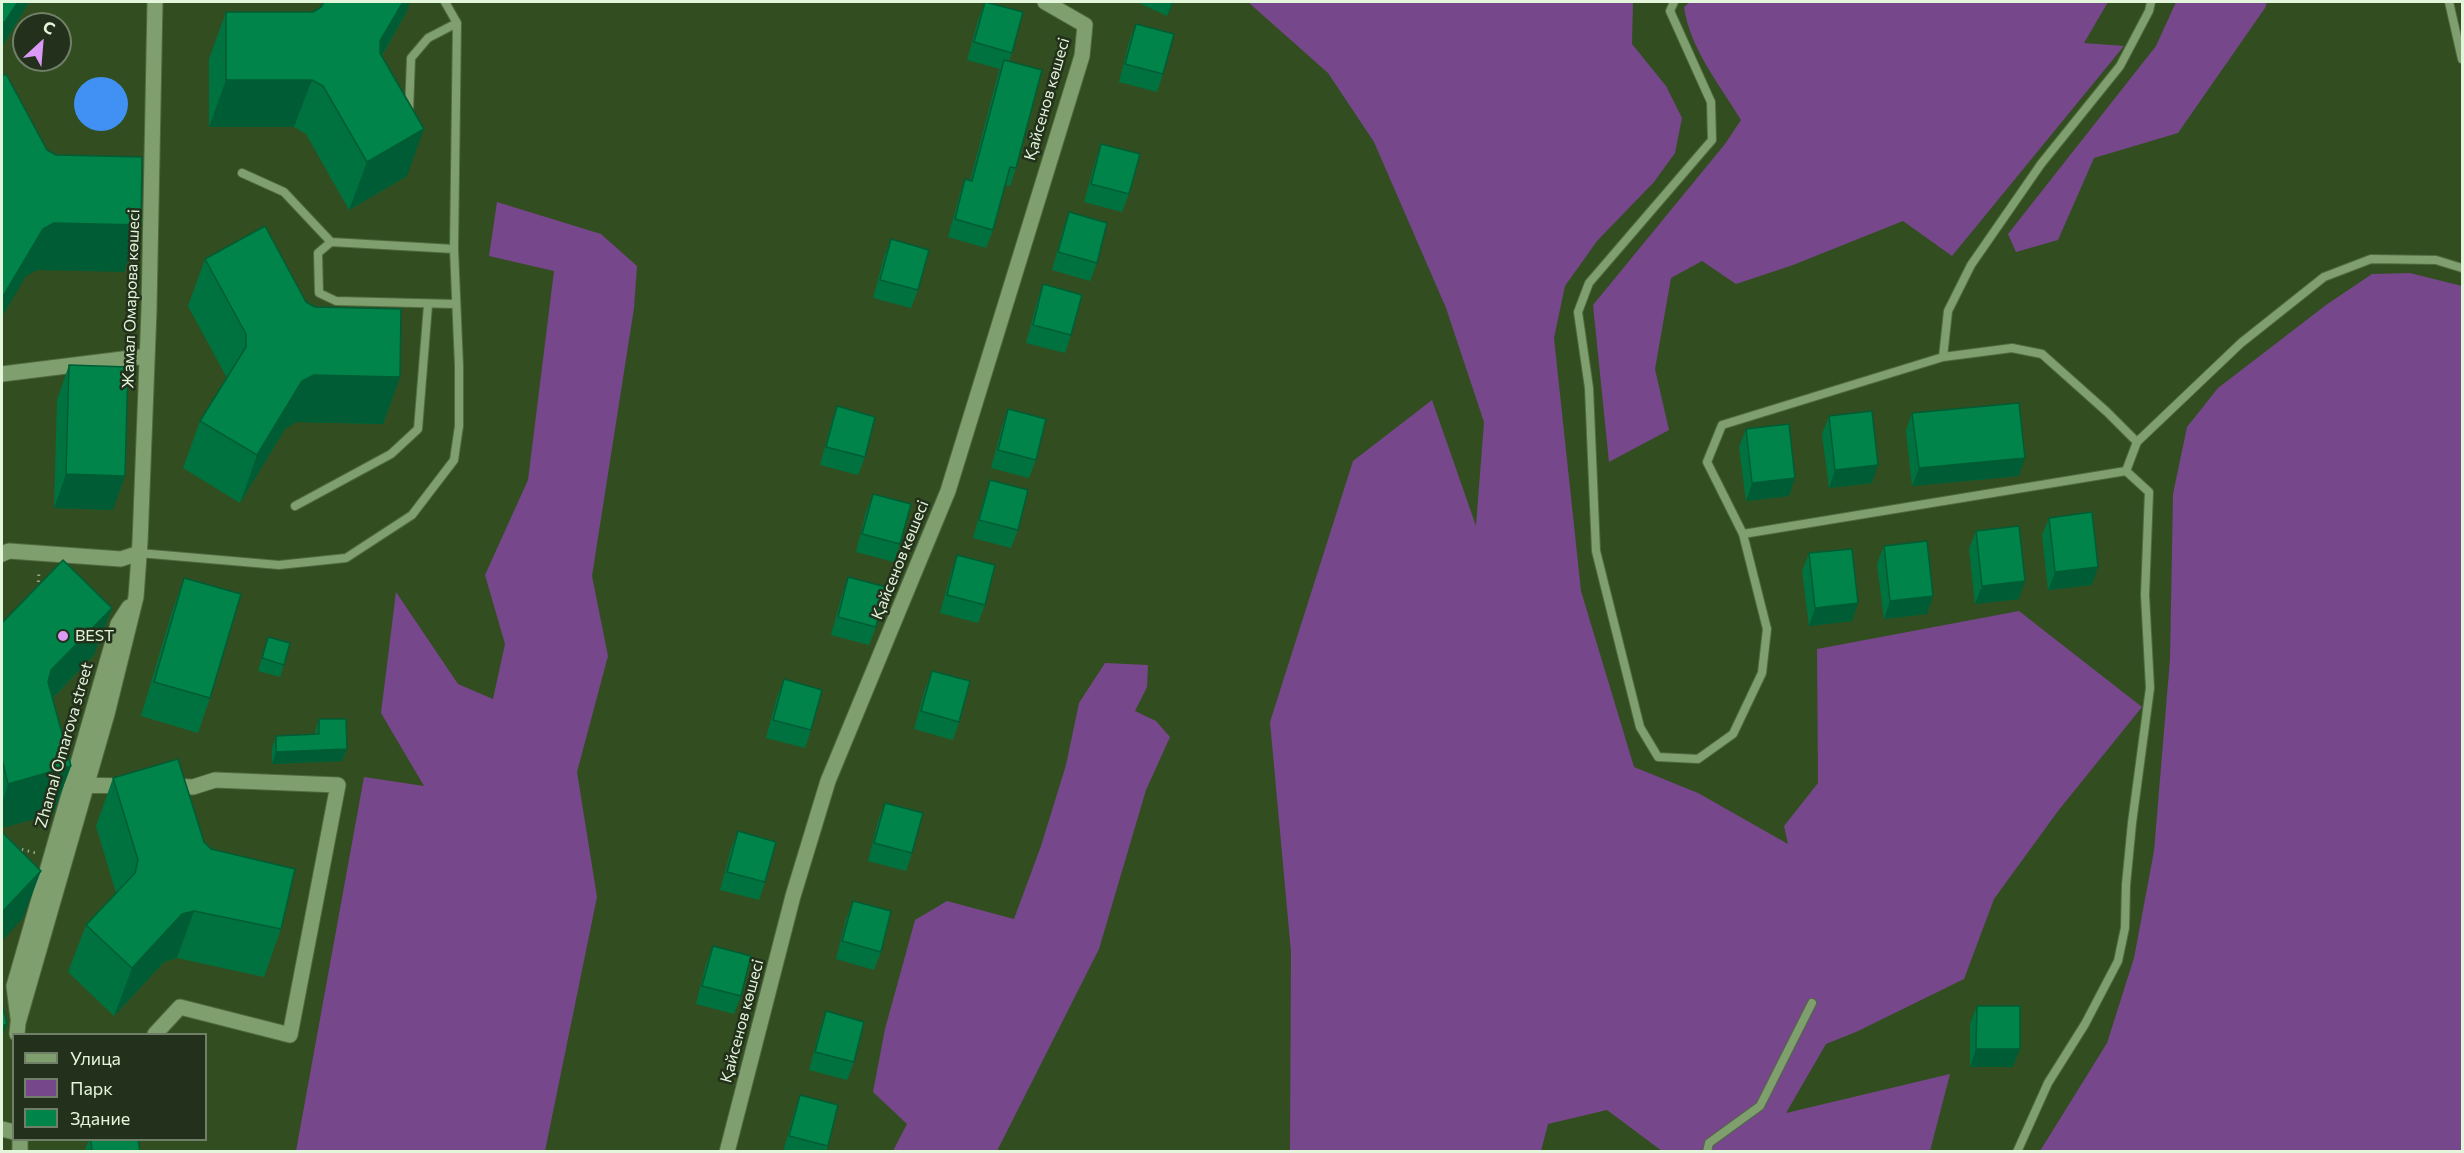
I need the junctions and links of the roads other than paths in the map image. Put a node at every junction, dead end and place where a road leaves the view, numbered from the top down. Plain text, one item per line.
1 (155, 2) edge
2 (445, 2) edge
3 (1045, 2) edge
4 (1674, 2) edge
5 (2151, 2) edge
6 (2449, 2) edge
7 (457, 22) junction
8 (2463, 59) edge
9 (408, 121) edge
10 (242, 172) dead end
11 (331, 242) junction
12 (453, 249) junction
13 (2463, 268) edge
14 (455, 304) junction
15 (428, 305) junction
16 (147, 356) junction
17 (1943, 357) junction
18 (2, 374) edge
19 (2137, 442) junction
20 (2126, 471) junction
21 (295, 506) dead end
22 (1743, 534) junction
23 (139, 553) junction
24 (2, 554) edge
25 (136, 597) joint
26 (79, 785) junction
27 (1812, 1003) dead end
28 (17, 1029) edge
29 (157, 1033) edge
30 (727, 1152) edge
31 (1707, 1152) edge
32 (2017, 1152) edge

1 - 16 street, Жамал Омарова көшесі
2 - 7 lane
3 - 30 street, Қайсенов көшесі
4 - 22 lane
5 - 17 lane
6 - 8 lane
7 - 9 lane
7 - 12 lane
10 - 11 lane
11 - 12 lane
11 - 15 lane
12 - 14 lane
13 - 19 lane
14 - 15 lane
14 - 23 lane
15 - 21 lane
16 - 18 street
16 - 23 street, Жамал Омарова көшесі
17 - 19 lane
17 - 22 lane
19 - 20 lane
20 - 22 lane
20 - 32 lane
23 - 24 street
23 - 25 street, Жамал Омарова көшесі
25 - 26 street, Zhamal Omarova street
26 - 28 street, Zhamal Omarova street
26 - 28 street, Zhamal Omarova street
26 - 29 street
27 - 31 lane

